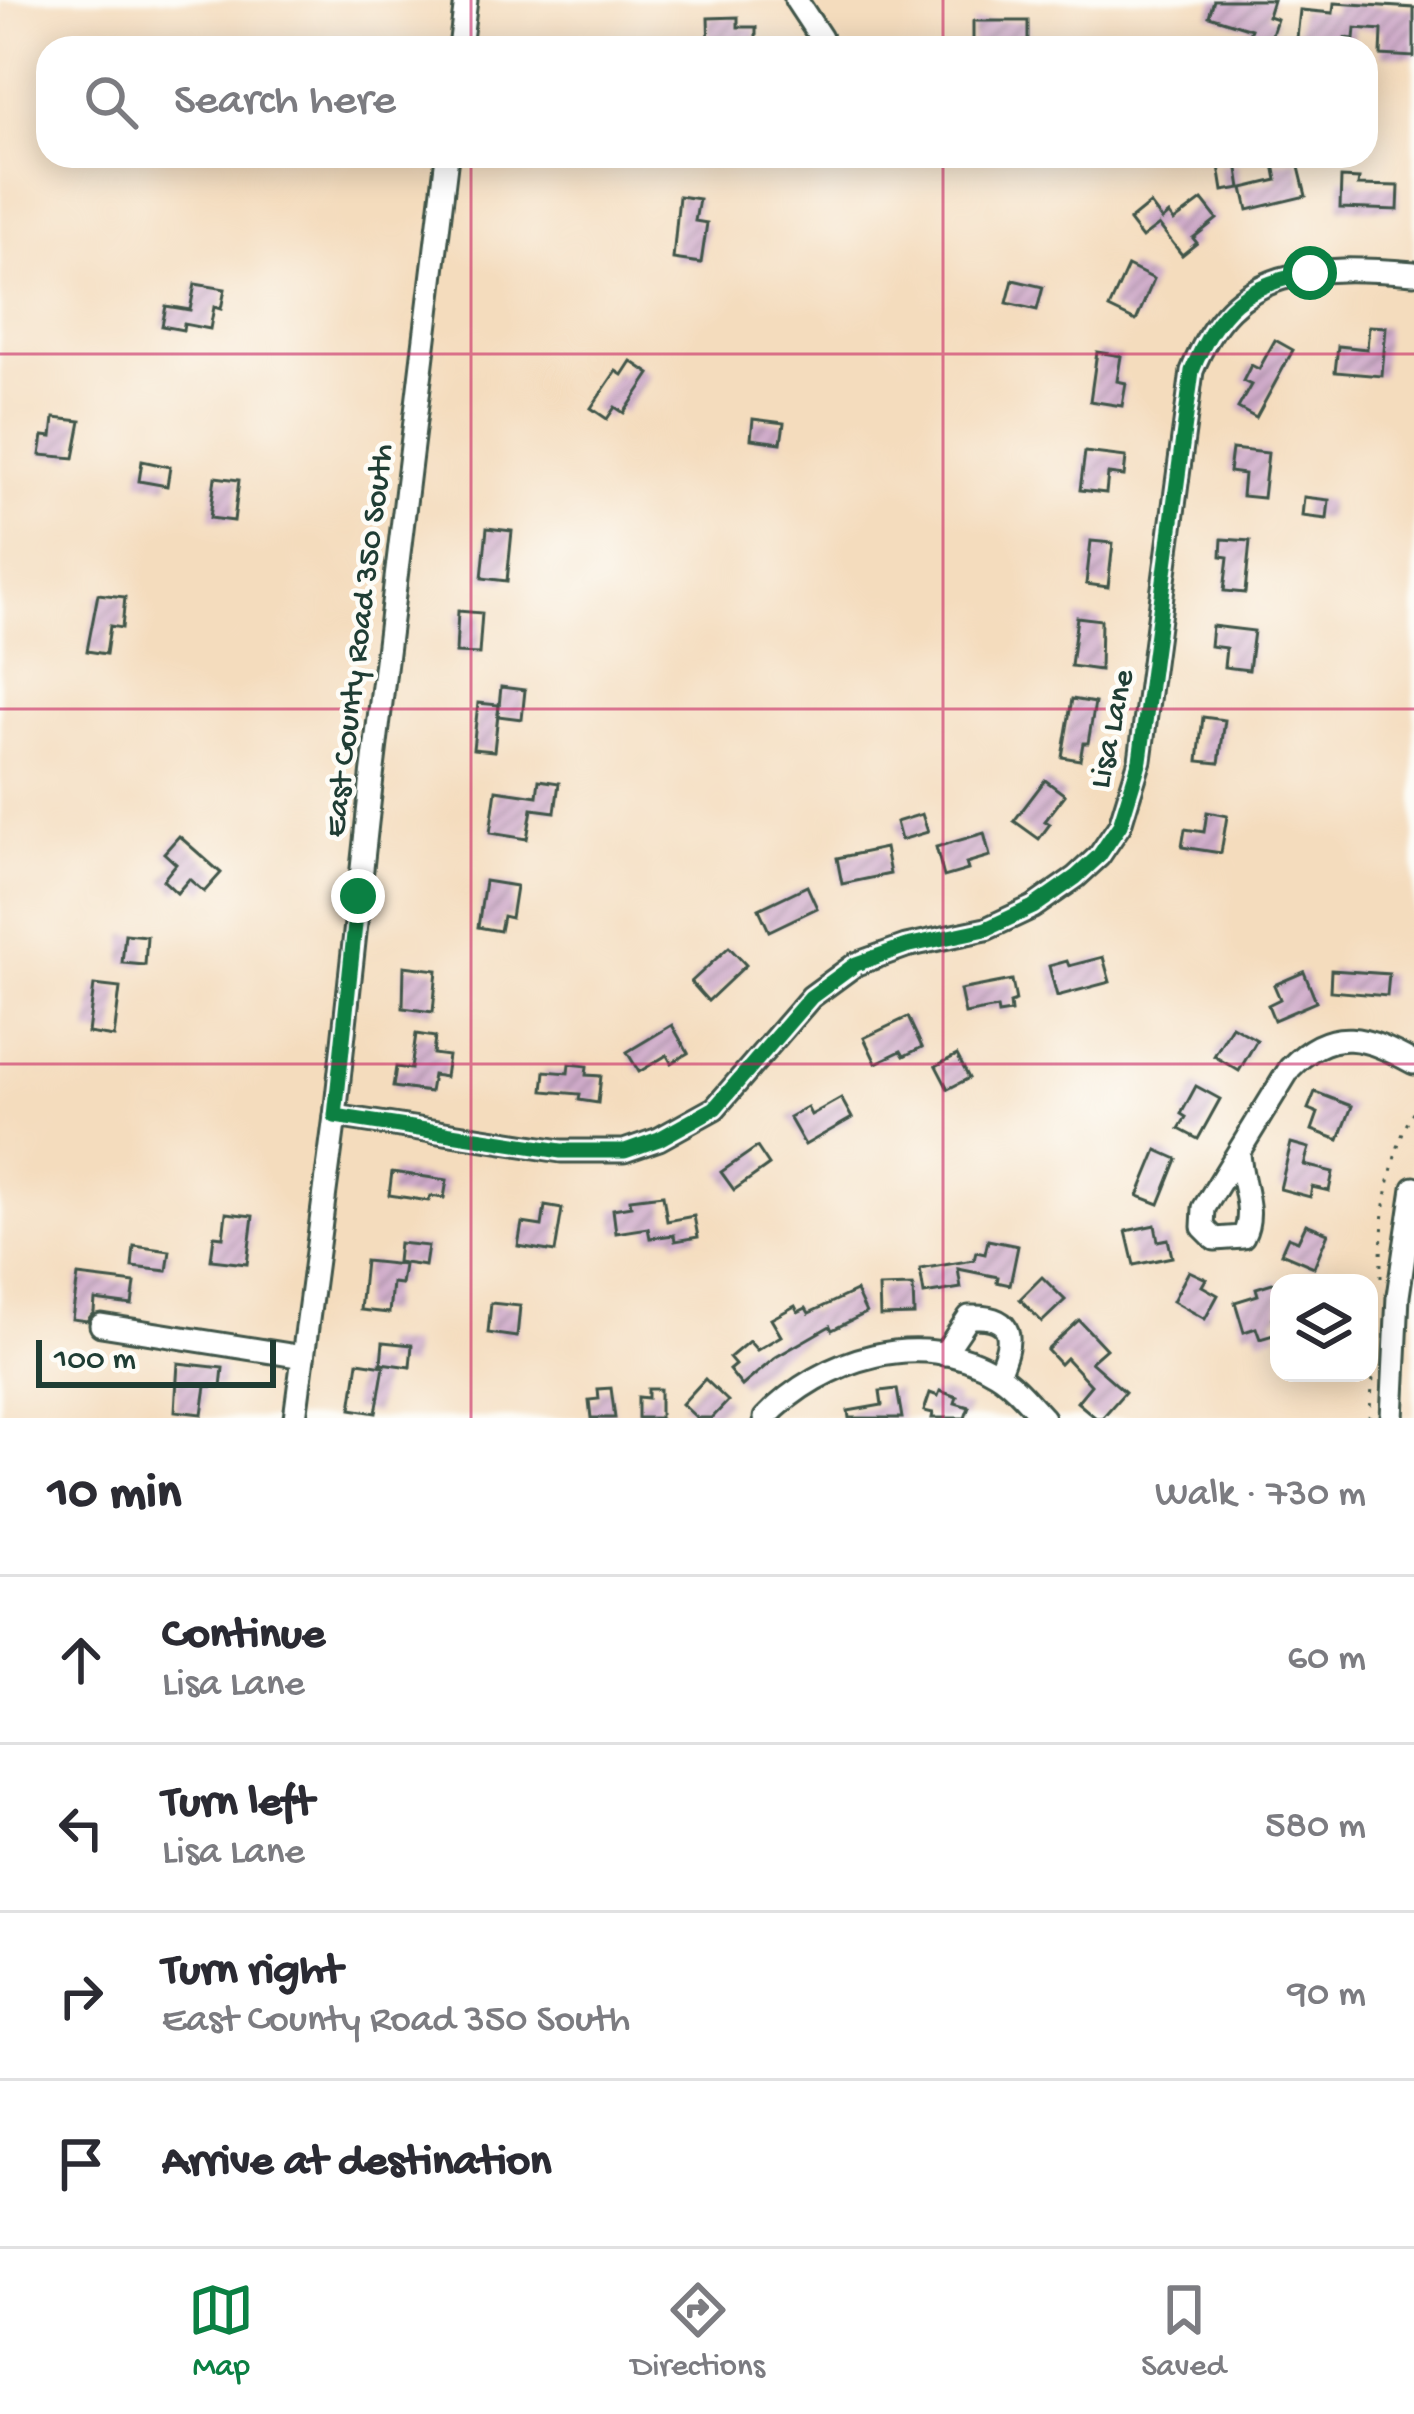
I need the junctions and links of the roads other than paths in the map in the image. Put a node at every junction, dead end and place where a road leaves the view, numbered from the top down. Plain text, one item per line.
1 (466, 0) edge
2 (796, 0) edge
3 (462, 36) edge
4 (819, 36) edge
5 (446, 168) edge
6 (1414, 273) edge
7 (1414, 1063) edge
8 (335, 1116) junction
9 (1238, 1152) dead end
10 (1414, 1188) edge
11 (101, 1325) dead end
12 (944, 1354) junction
13 (303, 1357) junction
14 (998, 1373) junction
15 (295, 1418) edge
16 (765, 1418) edge
17 (1043, 1418) edge
18 (1391, 1418) edge

1 - 3 street
2 - 4 street
5 - 8 street, East County Road 350 South
6 - 8 street, Lisa Lane
7 - 9 street
8 - 13 street, East County Road 350 South
10 - 18 street
11 - 13 street
12 - 14 street
12 - 14 street
12 - 16 street
13 - 15 street, East County Road 350 South
14 - 17 street

